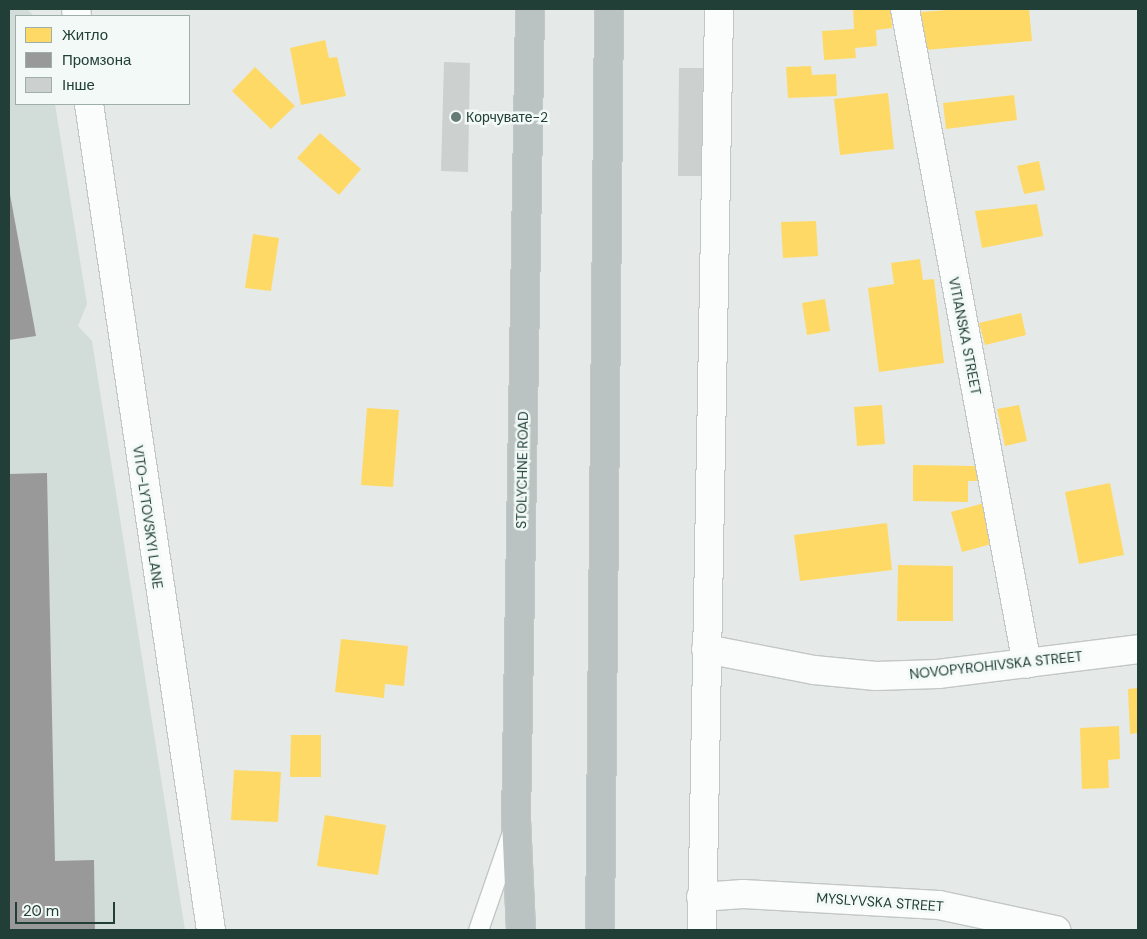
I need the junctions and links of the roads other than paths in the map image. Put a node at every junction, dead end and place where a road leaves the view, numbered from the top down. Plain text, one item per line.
1 (530, 9) edge
2 (609, 9) edge
3 (719, 9) edge
4 (905, 9) edge
5 (90, 105) edge
6 (706, 649) junction
7 (1138, 650) edge
8 (1028, 664) junction
9 (516, 821) junction
10 (701, 897) junction
11 (211, 930) edge
12 (478, 930) edge
13 (521, 930) edge
14 (600, 930) edge
15 (702, 930) edge
16 (1056, 930) edge

1 - 9 highway, STOLYCHNE ROAD
2 - 14 highway
3 - 6 street
4 - 8 street, VITIANSKA STREET
5 - 11 street, VITO-LYTOVSKYI LANE
6 - 8 street, NOVOPYROHIVSKA STREET
6 - 10 street
7 - 8 street, NOVOPYROHIVSKA STREET
9 - 12 lane
9 - 13 highway, STOLYCHNE ROAD
10 - 15 street
10 - 16 street, MYSLYVSKA STREET

